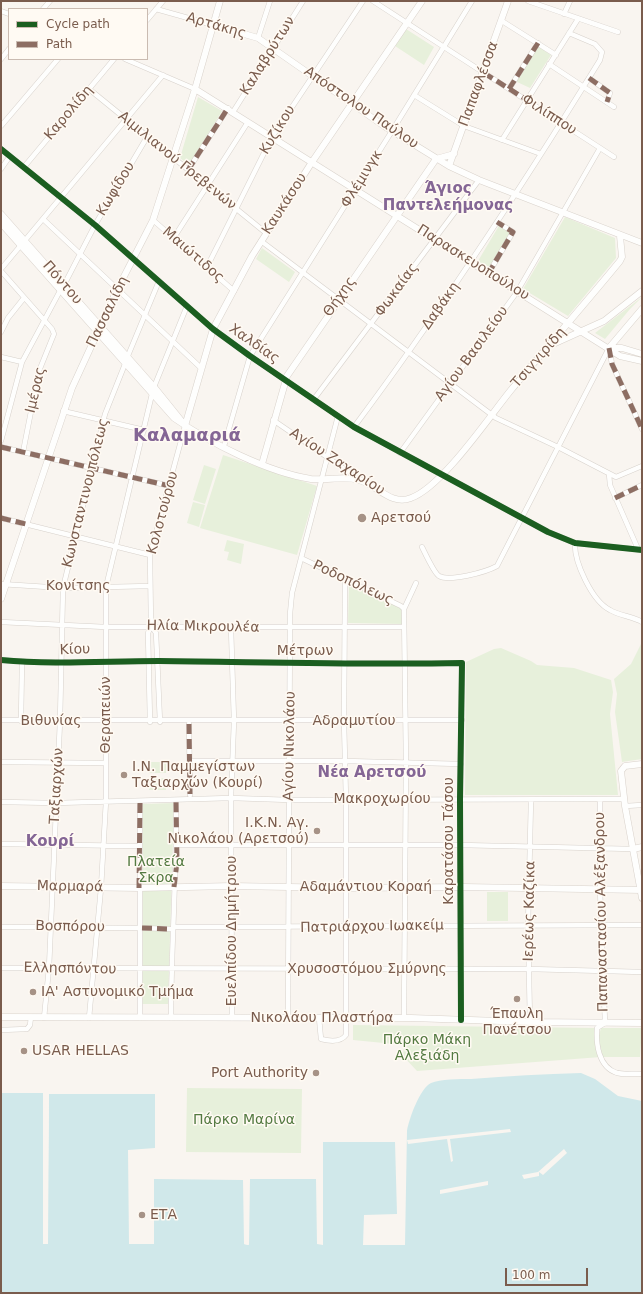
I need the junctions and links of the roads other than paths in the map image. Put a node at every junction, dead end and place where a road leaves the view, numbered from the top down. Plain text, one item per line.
1 (44, 1) edge
2 (50, 1) edge
3 (163, 1) edge
4 (220, 1) edge
5 (270, 1) edge
6 (303, 1) edge
7 (363, 1) edge
8 (373, 1) edge
9 (422, 1) edge
10 (472, 1) edge
11 (508, 1) edge
12 (528, 1) edge
13 (570, 1) edge
14 (45, 8) edge
15 (156, 9) junction
16 (564, 14) junction
17 (148, 19) edge
18 (578, 19) junction
19 (502, 21) junction
20 (406, 23) junction
21 (213, 24) junction
22 (618, 32) dead end
23 (570, 33) junction
24 (258, 38) junction
25 (538, 43) junction
26 (443, 47) junction
27 (273, 48) junction
28 (8, 50) edge
29 (556, 55) junction
30 (1, 59) edge
31 (57, 60) edge
32 (113, 60) edge
33 (127, 60) edge
34 (549, 64) junction
35 (484, 73) junction
36 (163, 75) junction
37 (313, 76) junction
38 (588, 78) junction
39 (583, 87) junction
40 (89, 89) junction
41 (195, 89) junction
42 (509, 89) junction
43 (414, 95) junction
44 (526, 100) junction
45 (606, 102) junction
46 (352, 103) junction
47 (614, 107) dead end
48 (231, 110) junction
49 (126, 120) junction
50 (248, 122) junction
51 (560, 122) junction
52 (1, 126) edge
53 (464, 126) junction
54 (392, 131) junction
55 (147, 137) junction
56 (272, 137) junction
57 (502, 140) junction
58 (600, 148) junction
59 (1, 149) edge
60 (454, 154) junction
61 (540, 154) junction
62 (10, 156) junction
63 (173, 157) junction
64 (614, 157) dead end
65 (436, 159) junction
66 (312, 162) junction
67 (449, 166) junction
68 (24, 167) junction
69 (1, 169) edge
70 (188, 170) junction
71 (479, 180) junction
72 (207, 186) junction
73 (355, 189) junction
74 (515, 194) junction
75 (61, 197) junction
76 (237, 209) junction
77 (564, 213) junction
78 (1, 214) edge
79 (397, 216) junction
80 (43, 219) junction
81 (153, 220) junction
82 (497, 222) junction
83 (1, 223) edge
84 (95, 225) junction
85 (266, 233) junction
86 (620, 236) junction
87 (174, 239) junction
88 (434, 240) junction
89 (261, 241) junction
90 (22, 242) junction
91 (642, 243) edge
92 (80, 254) junction
93 (134, 259) junction
94 (471, 263) junction
95 (207, 268) junction
96 (1, 270) edge
97 (303, 272) junction
98 (488, 274) junction
99 (159, 281) junction
100 (62, 287) junction
101 (117, 290) junction
102 (234, 290) junction
103 (642, 291) edge
104 (517, 292) junction
105 (24, 298) junction
106 (338, 299) junction
107 (186, 306) junction
108 (642, 309) edge
109 (144, 315) junction
110 (45, 320) junction
111 (569, 322) junction
112 (372, 324) junction
113 (213, 329) junction
114 (99, 330) junction
115 (582, 331) junction
116 (1, 332) edge
117 (172, 341) junction
118 (609, 348) junction
119 (546, 350) junction
120 (410, 352) junction
121 (642, 354) edge
122 (1, 356) edge
123 (250, 356) junction
124 (126, 361) junction
125 (642, 361) edge
126 (22, 362) junction
127 (201, 368) junction
128 (285, 380) junction
129 (451, 384) junction
130 (154, 387) junction
131 (152, 394) junction
132 (314, 399) junction
133 (63, 411) junction
134 (491, 414) junction
135 (338, 416) junction
136 (104, 420) junction
137 (273, 420) junction
138 (185, 426) junction
139 (354, 427) junction
140 (642, 429) edge
141 (144, 430) junction
142 (1, 441) edge
143 (224, 446) junction
144 (1, 447) edge
145 (558, 447) junction
146 (23, 452) junction
147 (400, 453) junction
148 (327, 457) junction
149 (47, 458) junction
150 (262, 464) junction
151 (642, 466) edge
152 (92, 468) junction
153 (609, 474) junction
154 (443, 475) junction
155 (133, 478) junction
156 (321, 478) junction
157 (360, 480) junction
158 (642, 485) edge
159 (170, 486) junction
160 (615, 498) junction
161 (1, 518) edge
162 (522, 518) junction
163 (26, 524) junction
164 (75, 537) junction
165 (575, 543) junction
166 (116, 547) junction
167 (422, 547) dead end
168 (640, 549) edge
169 (150, 554) junction
170 (301, 558) junction
171 (345, 578) junction
172 (416, 583) dead end
173 (4, 585) edge
174 (150, 586) junction
175 (106, 587) junction
176 (64, 588) junction
177 (1, 599) edge
178 (404, 609) junction
179 (1, 622) edge
180 (642, 622) edge
181 (63, 626) junction
182 (151, 626) junction
183 (106, 627) junction
184 (345, 627) junction
185 (404, 627) junction
186 (231, 628) junction
187 (290, 628) junction
188 (1, 660) edge
189 (106, 661) junction
190 (149, 661) junction
191 (158, 661) junction
192 (22, 662) junction
193 (62, 663) junction
194 (231, 663) junction
195 (291, 663) junction
196 (345, 663) junction
197 (462, 663) joint
198 (405, 664) junction
199 (1, 720) edge
200 (21, 720) junction
201 (406, 720) junction
202 (462, 720) junction
203 (60, 721) junction
204 (106, 721) junction
205 (234, 721) junction
206 (291, 721) junction
207 (344, 721) junction
208 (150, 722) junction
209 (160, 722) junction
210 (189, 724) dead end
211 (190, 761) junction
212 (1, 762) edge
213 (234, 762) junction
214 (291, 762) junction
215 (345, 762) junction
216 (58, 763) junction
217 (106, 763) junction
218 (406, 763) junction
219 (461, 764) junction
220 (642, 764) edge
221 (190, 795) dead end
222 (231, 798) junction
223 (406, 799) junction
224 (460, 799) junction
225 (624, 799) junction
226 (290, 800) junction
227 (346, 800) junction
228 (531, 800) junction
229 (600, 800) junction
230 (106, 801) junction
231 (1, 802) edge
232 (140, 802) junction
233 (176, 802) dead end
234 (56, 803) junction
235 (642, 805) edge
236 (625, 806) junction
237 (1, 844) edge
238 (53, 845) junction
239 (177, 845) junction
240 (231, 845) junction
241 (289, 845) junction
242 (460, 845) junction
243 (102, 846) junction
244 (140, 846) junction
245 (346, 846) junction
246 (405, 846) junction
247 (530, 846) junction
248 (642, 847) edge
249 (599, 848) junction
250 (633, 849) junction
251 (1, 886) edge
252 (232, 886) junction
253 (288, 886) junction
254 (52, 887) junction
255 (174, 887) junction
256 (461, 887) junction
257 (530, 887) junction
258 (101, 888) junction
259 (139, 888) junction
260 (346, 888) junction
261 (404, 888) junction
262 (600, 889) junction
263 (641, 890) edge
264 (642, 898) edge
265 (642, 925) edge
266 (461, 926) junction
267 (528, 926) junction
268 (602, 926) junction
269 (1, 927) edge
270 (50, 927) junction
271 (97, 927) junction
272 (232, 927) junction
273 (346, 927) junction
274 (404, 927) junction
275 (141, 928) junction
276 (171, 928) junction
277 (288, 928) junction
278 (1, 968) edge
279 (49, 968) junction
280 (172, 968) junction
281 (94, 969) junction
282 (139, 969) junction
283 (232, 969) junction
284 (288, 969) junction
285 (346, 969) junction
286 (461, 969) junction
287 (529, 969) junction
288 (404, 970) junction
289 (602, 971) junction
290 (642, 972) edge
291 (1, 1017) edge
292 (31, 1018) junction
293 (44, 1018) junction
294 (89, 1018) junction
295 (140, 1018) junction
296 (171, 1018) junction
297 (232, 1018) junction
298 (288, 1018) junction
299 (319, 1018) junction
300 (346, 1018) junction
301 (404, 1018) junction
302 (461, 1020) junction
303 (530, 1022) junction
304 (605, 1023) junction
305 (642, 1023) edge
306 (1, 1030) edge
307 (642, 1074) edge

1 - 14 street
2 - 14 street
3 - 15 street
4 - 21 main road, Πασσαλίδη
5 - 24 street
6 - 27 street, Καλαβρύτων
7 - 37 street, Κυζίκου
8 - 20 street, Φιλίππου
9 - 20 main road, Καυκάσου
10 - 26 street, Φλέμινγκ
11 - 19 main road, Παπαφλέσσα
12 - 16 street
13 - 16 street
15 - 17 street
15 - 21 street, Αρτάκης
16 - 18 street
18 - 22 street
18 - 23 street
19 - 25 street
19 - 35 main road, Παπαφλέσσα
20 - 26 street, Φιλίππου
20 - 46 main road, Καυκάσου
21 - 24 main road, Αρτάκης
21 - 41 main road, Πασσαλίδη
23 - 29 street
23 - 38 street, Δαβάκη
24 - 27 main road, Αρτάκης
25 - 29 street
25 - 42 street
26 - 35 street, Φιλίππου
26 - 43 street, Φλέμινγκ
27 - 37 main road, Απόστολου Παύλου
27 - 48 street, Καλαβρύτων
28 - 30 street
29 - 34 street
31 - 52 street
32 - 40 street, Καρολίδη
33 - 36 street
34 - 39 street
34 - 44 street
35 - 42 street, Φιλίππου
35 - 53 main road, Παπαφλέσσα
36 - 41 street
36 - 49 street
37 - 46 main road, Απόστολου Παύλου
37 - 56 street, Κυζίκου
38 - 39 street, Δαβάκη
38 - 45 street
39 - 45 street
39 - 51 street, Δαβάκη
40 - 49 street, Αιμιλιανού Γρεβενών
40 - 68 street, Καρολίδη
41 - 48 main road, Παρασκευοπούλου
41 - 63 main road, Πασσαλίδη
42 - 44 street, Φιλίππου
43 - 53 street
43 - 54 street, Φλέμινγκ
44 - 51 street, Φιλίππου
44 - 57 street
45 - 47 street
46 - 54 main road, Απόστολου Παύλου
46 - 66 main road, Καυκάσου
48 - 50 main road, Παρασκευοπούλου
48 - 70 street
49 - 55 street, Αιμιλιανού Γρεβενών
49 - 75 street
50 - 56 main road, Παρασκευοπούλου
50 - 72 street
51 - 58 street, Φιλίππου
51 - 61 street, Δαβάκη
53 - 57 street
53 - 60 main road, Παπαφλέσσα
54 - 65 main road, Απόστολου Παύλου
54 - 73 street, Φλέμινγκ
55 - 63 street, Αιμιλιανού Γρεβενών
55 - 84 street, Κωφίδου
56 - 66 main road, Παρασκευοπούλου
56 - 76 street, Κυζίκου
57 - 61 street
58 - 64 street, Φιλίππου
58 - 77 street, Αγίου Βασιλείου
59 - 62 street, Χαλδίας
60 - 65 main road
60 - 67 main road, Παπαφλέσσα
61 - 74 street, Δαβάκη
62 - 68 street, Χαλδίας
62 - 69 street
63 - 70 street, Αιμιλιανού Γρεβενών
63 - 81 main road, Πασσαλίδη
65 - 67 main road, Απόστολου Παύλου
65 - 79 main road, Θήχης
66 - 73 main road, Παρασκευοπούλου
66 - 85 main road, Καυκάσου
67 - 71 main road, Απόστολου Παύλου
68 - 75 street, Χαλδίας
70 - 72 street, Αιμιλιανού Γρεβενών
71 - 74 main road, Απόστολου Παύλου
71 - 88 street, Φωκαίας
72 - 76 street, Αιμιλιανού Γρεβενών
72 - 87 street
73 - 79 main road, Παρασκευοπούλου
73 - 97 street, Φλέμινγκ
74 - 77 main road, Απόστολου Παύλου
74 - 82 street, Δαβάκη
75 - 80 street
75 - 84 street, Χαλδίας
76 - 85 street, Αιμιλιανού Γρεβενών
76 - 95 street, Κυζίκου
77 - 86 main road, Απόστολου Παύλου
77 - 104 street, Αγίου Βασιλείου
78 - 90 main road, Πόντου
79 - 88 main road, Παρασκευοπούλου
79 - 106 main road, Θήχης
80 - 90 street
80 - 92 street
81 - 87 street, Μαιώτιδος
81 - 93 main road, Πασσαλίδη
82 - 94 street, Δαβάκη
82 - 98 street
83 - 90 main road, Πόντου
84 - 92 street, Κωφίδου
84 - 93 street, Χαλδίας
85 - 89 main road, Καυκάσου
86 - 91 main road, Απόστολου Παύλου
86 - 111 main road, Τσιγγιρίδη
87 - 95 street, Μαιώτιδος
88 - 94 main road, Παρασκευοπούλου
88 - 112 street, Φωκαίας
89 - 97 street
89 - 102 main road, Καυκάσου
90 - 96 street
90 - 100 main road, Πόντου
92 - 100 street, Κωφίδου
92 - 101 street
93 - 99 street, Χαλδίας
93 - 101 main road, Πασσαλίδη
94 - 98 main road, Παρασκευοπούλου
94 - 120 street, Δαβάκη
95 - 102 street, Μαιώτιδος
96 - 105 street
97 - 106 street
97 - 123 street, Φλέμινγκ
98 - 104 main road, Παρασκευοπούλου
99 - 107 street, Χαλδίας
99 - 109 street, Κωνσταντινουπόλεως
100 - 110 street, Κωφίδου
100 - 114 main road, Πόντου
101 - 109 street
101 - 114 main road, Πασσαλίδη
102 - 113 main road, Καυκάσου
103 - 115 main road
104 - 111 main road, Παρασκευοπούλου
104 - 129 street, Αγίου Βασιλείου
105 - 110 street
105 - 116 street
106 - 112 street
106 - 128 main road, Θήχης
107 - 113 street, Χαλδίας
107 - 117 street
108 - 118 main road
109 - 117 street
109 - 124 street, Κωνσταντινουπόλεως
110 - 126 street, Κωφίδου
110 - 146 street, Ιμέρας
111 - 115 main road, Παρασκευοπούλου
111 - 119 main road, Τσιγγιρίδη
112 - 120 street
112 - 132 street, Φωκαίας
113 - 123 street, Χαλδίας
113 - 127 main road, Καυκάσου
114 - 124 main road, Πόντου
114 - 133 main road, Πασσαλίδη
115 - 118 main road, Παρασκευοπούλου
115 - 119 main road
117 - 127 street
117 - 130 street
118 - 121 main road
118 - 125 main road, Παρασκευοπούλου
118 - 140 street
118 - 145 street
119 - 134 main road, Τσιγγιρίδη
120 - 129 street
120 - 139 street, Δαβάκη
122 - 126 street
123 - 128 street, Χαλδίας
123 - 143 street, Φλέμινγκ
124 - 130 main road, Πόντου
124 - 131 main road, Πόντου
124 - 136 street, Κωνσταντινουπόλεως
126 - 142 street, Κωφίδου
127 - 138 main road, Καυκάσου
128 - 132 street, Χαλδίας
128 - 137 main road, Θήχης
129 - 134 street
129 - 147 street, Αγίου Βασιλείου
130 - 138 main road, Πόντου
131 - 138 main road, Πόντου
131 - 141 street, Θεραπειών
132 - 135 street, Χαλδίας
133 - 136 street
133 - 149 main road, Πασσαλίδη
134 - 145 street
134 - 154 main road, Τσιγγιρίδη
135 - 139 street, Χαλδίας
135 - 148 street, Αγίου Νικολάου
136 - 141 street
136 - 152 street, Κωνσταντινουπόλεως
137 - 148 street, Αγίου Ζαχαρίου
137 - 150 main road, Θήχης
138 - 143 main road, Πόντου
138 - 159 street, Κολοτούρου
139 - 147 street, Χαλδίας
141 - 155 street, Θεραπειών
143 - 150 main road, Πόντου
144 - 146 street
145 - 153 street
145 - 162 street
146 - 149 street
147 - 154 street, Χαλδίας
148 - 156 street, Αγίου Νικολάου
148 - 157 street, Αγίου Ζαχαρίου
149 - 152 street
149 - 163 main road, Πασσαλίδη
150 - 156 main road, Πόντου
151 - 153 street
152 - 155 street
152 - 164 street, Κωνσταντινουπόλεως
153 - 160 street
154 - 157 main road, Αγίου Ζαχαρίου
154 - 162 street, Χαλδίας
155 - 159 street
155 - 166 street, Θεραπειών
156 - 157 main road, Πόντου
156 - 170 street, Αγίου Νικολάου
158 - 160 street
159 - 169 street, Κολοτούρου
160 - 168 street
161 - 163 street
162 - 165 street, Χαλδίας
162 - 167 street
163 - 164 street
163 - 173 main road, Πασσαλίδη
164 - 166 street
164 - 176 street, Κωνσταντινουπόλεως
165 - 168 street, Χαλδίας
165 - 180 street
166 - 169 street
166 - 175 street, Θεραπειών
169 - 174 street, Κολοτούρου
170 - 171 street, Ροδοπόλεως
170 - 187 street, Αγίου Νικολάου
171 - 178 street, Ροδοπόλεως
171 - 184 street
172 - 178 street
173 - 176 street, Κονίτσης
173 - 177 main road, Πασσαλίδη
174 - 175 street, Κονίτσης
174 - 182 street, Κολοτούρου
175 - 176 street, Κονίτσης
175 - 183 street, Θεραπειών
176 - 181 street, Κωνσταντινουπόλεως
178 - 185 street
179 - 181 street, Ηλία Μικρουλέα
181 - 183 street, Ηλία Μικρουλέα
181 - 193 street, Ταξιαρχών
182 - 183 street, Ηλία Μικρουλέα
182 - 186 street, Ηλία Μικρουλέα
182 - 190 street, Κολοτούρου
182 - 191 street, Κολοτούρου
183 - 189 street, Θεραπειών
184 - 185 street, Ηλία Μικρουλέα
184 - 187 street, Ηλία Μικρουλέα
184 - 196 street
185 - 198 street
186 - 187 street, Ηλία Μικρουλέα
186 - 194 street, Ευελπίδου Δημήτριου
187 - 195 street, Αγίου Νικολάου
188 - 192 street, Κίου
189 - 190 street, Κίου
189 - 193 street, Κίου
189 - 204 street, Θεραπειών
190 - 191 street, Μέτρων
190 - 208 street, Κολοτούρου
191 - 194 street, Μέτρων
191 - 209 street, Κολοτούρου
192 - 193 street, Κίου
192 - 200 street
193 - 203 street, Ταξιαρχών
194 - 195 street, Μέτρων
194 - 205 street, Ευελπίδου Δημήτριου
195 - 196 street, Μέτρων
195 - 206 street, Αγίου Νικολάου
196 - 198 street, Μέτρων
196 - 207 street
197 - 198 street, Μέτρων
197 - 202 street, Καρατάσου Τάσου
198 - 201 street
199 - 200 street, Βιθυνίας
200 - 203 street, Βιθυνίας
201 - 202 street, Αδραμυτίου
201 - 207 street, Αδραμυτίου
201 - 218 street
202 - 219 street, Καρατάσου Τάσου
203 - 204 street, Βιθυνίας
203 - 216 street, Ταξιαρχών
204 - 208 street, Βιθυνίας
204 - 217 street, Θεραπειών
205 - 206 street, Αδραμυτίου
205 - 209 street, Αδραμυτίου
205 - 213 street, Ευελπίδου Δημήτριου
206 - 207 street, Αδραμυτίου
206 - 214 street, Αγίου Νικολάου
207 - 215 street
208 - 209 street, Αδραμυτίου
210 - 211 street
211 - 213 street
211 - 221 street
212 - 216 street
213 - 214 street
213 - 222 street, Ευελπίδου Δημήτριου
214 - 215 street
214 - 226 street, Αγίου Νικολάου
215 - 218 street
215 - 227 street
216 - 217 street
216 - 234 street, Ταξιαρχών
217 - 230 street, Θεραπειών
218 - 219 street
218 - 223 street
219 - 224 street, Καρατάσου Τάσου
220 - 225 main road
222 - 226 street, Μακροχωρίου
222 - 232 street, Μακροχωρίου
222 - 240 street, Ευελπίδου Δημήτριου
223 - 224 street, Μακροχωρίου
223 - 227 street, Μακροχωρίου
223 - 246 street
224 - 228 street, Μακροχωρίου
224 - 242 street, Καρατάσου Τάσου
225 - 229 street, Μακροχωρίου
225 - 236 main road
226 - 227 street, Μακροχωρίου
226 - 241 street, Αγίου Νικολάου
227 - 245 street
228 - 229 street, Μακροχωρίου
228 - 247 street, Ιερέως Καζίκα
229 - 249 street, Παπαναστασίου Αλέξανδρου
230 - 232 street, Μακροχωρίου
230 - 234 street, Μακροχωρίου
230 - 243 street, Θεραπειών
231 - 234 street, Μακροχωρίου
232 - 244 street
233 - 239 street
234 - 238 street, Ταξιαρχών
235 - 236 street
236 - 250 main road
237 - 238 street
238 - 243 street
238 - 254 street, Ταξιαρχών
239 - 240 street
239 - 255 street
240 - 241 street
240 - 252 street, Ευελπίδου Δημήτριου
241 - 245 street
241 - 253 street, Αγίου Νικολάου
242 - 246 street
242 - 247 street
242 - 256 street, Καρατάσου Τάσου
243 - 244 street
243 - 258 street, Θεραπειών
244 - 259 street
245 - 246 street
245 - 260 street
246 - 261 street
247 - 249 street
247 - 257 street, Ιερέως Καζίκα
248 - 250 main road
249 - 250 street
249 - 262 street, Παπαναστασίου Αλέξανδρου
250 - 263 main road
251 - 254 main road, Μαρμαρά
252 - 253 main road, Αδαμάντιου Κοραή
252 - 255 main road, Αδαμάντιου Κοραή
252 - 272 street, Ευελπίδου Δημήτριου
253 - 260 main road, Αδαμάντιου Κοραή
253 - 277 street, Αγίου Νικολάου
254 - 258 main road, Μαρμαρά
254 - 270 street, Ταξιαρχών
255 - 259 main road, Αδαμάντιου Κοραή
255 - 276 street
256 - 257 main road, Αδαμάντιου Κοραή
256 - 261 main road, Αδαμάντιου Κοραή
256 - 266 street, Καρατάσου Τάσου
257 - 262 main road, Αδαμάντιου Κοραή
257 - 267 street, Ιερέως Καζίκα
258 - 259 main road, Μαρμαρά
258 - 271 street, Θεραπειών
259 - 275 street
260 - 261 main road, Αδαμάντιου Κοραή
260 - 273 street
261 - 274 street
262 - 263 main road, Αδαμάντιου Κοραή
262 - 268 street, Παπαναστασίου Αλέξανδρου
263 - 264 main road
265 - 268 street, Πατριάρχου Ιωακείμ
266 - 267 street, Πατριάρχου Ιωακείμ
266 - 274 street, Πατριάρχου Ιωακείμ
266 - 286 street, Καρατάσου Τάσου
267 - 268 street, Πατριάρχου Ιωακείμ
267 - 287 street, Ιερέως Καζίκα
268 - 289 street, Παπαναστασίου Αλέξανδρου
269 - 270 street, Βοσπόρου
270 - 271 street, Βοσπόρου
270 - 279 street, Ταξιαρχών
271 - 275 street, Βοσπόρου
271 - 281 street, Θεραπειών
272 - 276 street, Πατριάρχου Ιωακείμ
272 - 277 street, Πατριάρχου Ιωακείμ
272 - 283 street, Ευελπίδου Δημήτριου
273 - 274 street, Πατριάρχου Ιωακείμ
273 - 277 street, Πατριάρχου Ιωακείμ
273 - 285 street
274 - 288 street
275 - 276 street, Πατριάρχου Ιωακείμ
275 - 282 street
276 - 280 street
277 - 284 street, Αγίου Νικολάου
278 - 279 street, Ελλησπόντου
279 - 281 street, Ελλησπόντου
279 - 293 street, Ταξιαρχών
280 - 282 street, Χρυσοστόμου Σμύρνης
280 - 283 street, Χρυσοστόμου Σμύρνης
280 - 296 street
281 - 282 street, Ελλησπόντου
281 - 294 street, Θεραπειών
282 - 295 street
283 - 284 street, Χρυσοστόμου Σμύρνης
283 - 297 street, Ευελπίδου Δημήτριου
284 - 285 street, Χρυσοστόμου Σμύρνης
284 - 298 street, Αγίου Νικολάου
285 - 288 street, Χρυσοστόμου Σμύρνης
285 - 300 street
286 - 287 street, Χρυσοστόμου Σμύρνης
286 - 288 street, Χρυσοστόμου Σμύρνης
286 - 302 street, Καρατάσου Τάσου
287 - 289 street, Χρυσοστόμου Σμύρνης
287 - 303 street, Ιερέως Καζίκα
288 - 301 street
289 - 290 street, Χρυσοστόμου Σμύρνης
289 - 304 street, Παπαναστασίου Αλέξανδρου
291 - 292 main road, Νικολάου Πλαστήρα
292 - 293 main road, Νικολάου Πλαστήρα
292 - 306 street
293 - 294 main road, Νικολάου Πλαστήρα
294 - 295 main road, Νικολάου Πλαστήρα
295 - 296 main road, Νικολάου Πλαστήρα
296 - 297 main road, Νικολάου Πλαστήρα
297 - 298 main road, Νικολάου Πλαστήρα
298 - 299 main road, Νικολάου Πλαστήρα
299 - 300 main road, Νικολάου Πλαστήρα
299 - 300 street
300 - 301 main road, Νικολάου Πλαστήρα
301 - 302 main road, Νικολάου Πλαστήρα
302 - 303 main road, Νικολάου Πλαστήρα
303 - 304 main road, Νικολάου Πλαστήρα
304 - 305 main road, Νικολάου Πλαστήρα
304 - 307 street

